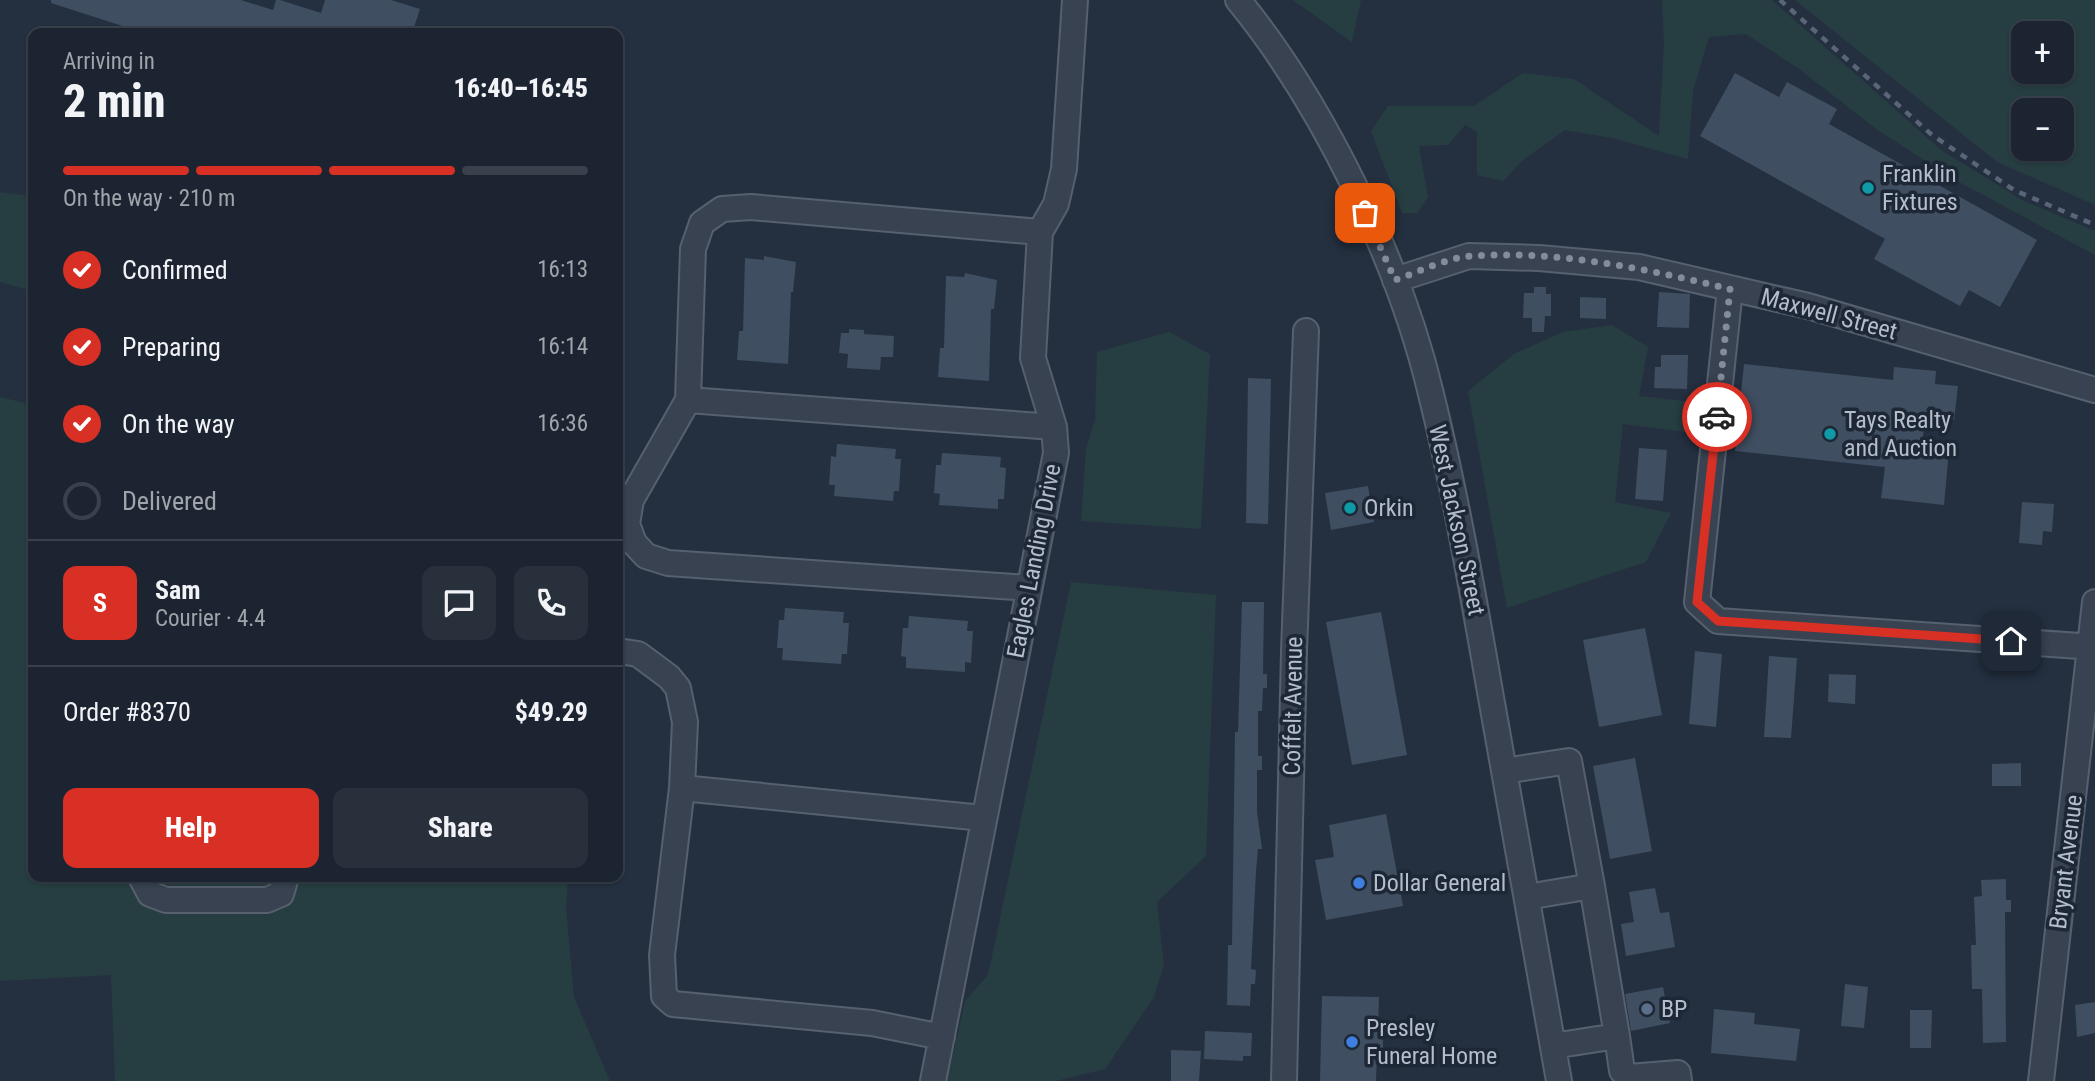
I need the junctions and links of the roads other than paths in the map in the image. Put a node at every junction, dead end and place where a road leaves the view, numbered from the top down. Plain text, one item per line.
1 (1075, 0) edge
2 (1238, 0) edge
3 (1040, 232) junction
4 (1395, 280) junction
5 (1730, 289) junction
6 (1306, 331) dead end
7 (2095, 390) edge
8 (688, 400) junction
9 (1054, 427) junction
10 (1029, 588) junction
11 (2095, 602) edge
12 (2093, 647) edge
13 (623, 652) edge
14 (1504, 771) junction
15 (682, 788) junction
16 (983, 818) junction
17 (143, 882) edge
18 (285, 882) edge
19 (1592, 886) junction
20 (1527, 897) junction
21 (1617, 1036) junction
22 (942, 1037) junction
23 (1553, 1046) junction
24 (933, 1081) edge
25 (1284, 1081) edge
26 (1559, 1081) edge
27 (1679, 1081) edge
28 (2041, 1081) edge

1 - 3 street, Eagles Landing Drive
2 - 4 street, West Jackson Street
3 - 8 street
3 - 9 street, Eagles Landing Drive
4 - 5 street, Maxwell Street
4 - 14 street, West Jackson Street
5 - 7 street, Maxwell Street
5 - 12 street
6 - 25 street, Coffelt Avenue
8 - 9 street
8 - 10 street
9 - 10 street, Eagles Landing Drive
10 - 16 street, Eagles Landing Drive
11 - 12 street, Bryant Avenue
12 - 28 street, Bryant Avenue
13 - 15 street
14 - 19 street
14 - 20 street, West Jackson Street
15 - 16 street
15 - 22 street
16 - 22 street, Eagles Landing Drive
17 - 18 street
19 - 20 street
19 - 21 street
20 - 23 street, West Jackson Street
21 - 23 street
21 - 27 street
22 - 24 street, Eagles Landing Drive
23 - 26 street, West Jackson Street

